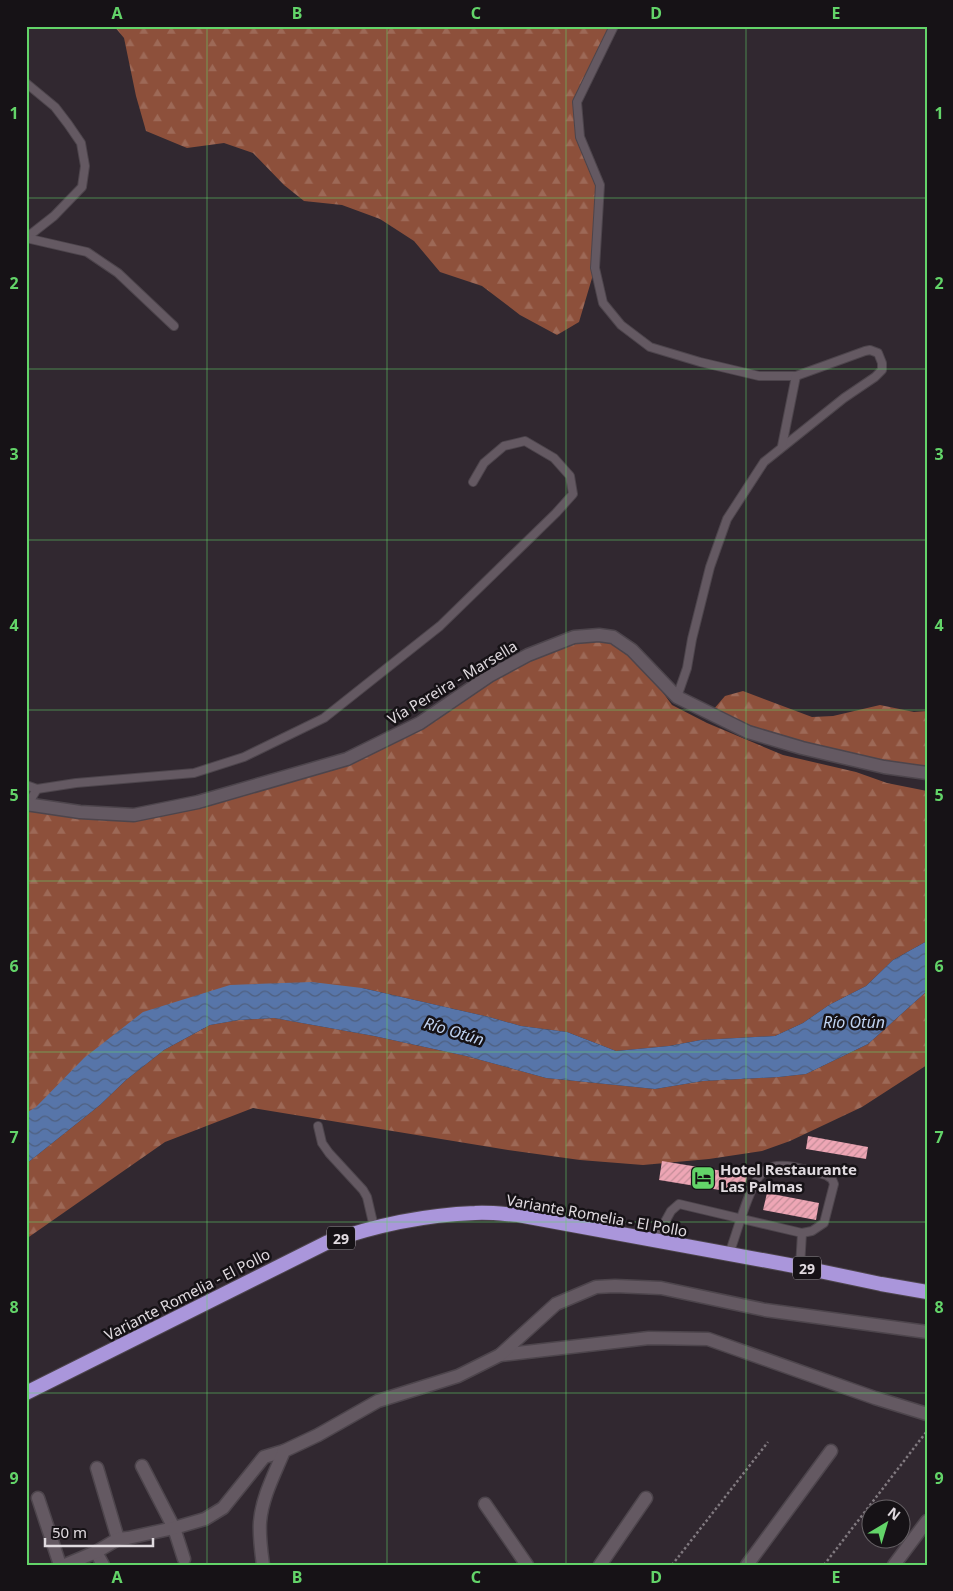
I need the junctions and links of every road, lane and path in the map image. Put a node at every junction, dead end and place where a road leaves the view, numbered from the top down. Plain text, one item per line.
1 (614, 26) edge
2 (26, 84) edge
3 (26, 238) edge
4 (174, 326) dead end
5 (796, 376) junction
6 (782, 446) junction
7 (473, 482) dead end
8 (677, 698) junction
9 (927, 773) edge
10 (26, 785) edge
11 (36, 789) junction
12 (27, 804) edge
13 (318, 1126) dead end
14 (742, 1219) junction
15 (374, 1227) junction
16 (802, 1233) junction
17 (655, 1240) junction
18 (729, 1254) junction
19 (800, 1267) junction
20 (927, 1292) edge
21 (927, 1332) edge
22 (500, 1355) junction
23 (26, 1393) edge
24 (927, 1414) edge
25 (927, 1431) edge
26 (768, 1442) dead end
27 (831, 1450) dead end
28 (284, 1451) junction
29 (142, 1466) dead end
30 (97, 1468) dead end
31 (38, 1498) dead end
32 (646, 1498) dead end
33 (485, 1504) dead end
34 (927, 1521) edge
35 (174, 1528) junction
36 (118, 1539) junction
37 (96, 1552) junction
38 (184, 1559) dead end
39 (526, 1564) edge
40 (60, 1565) edge
41 (65, 1565) edge
42 (102, 1565) edge
43 (263, 1565) edge
44 (600, 1565) edge
45 (672, 1565) edge
46 (747, 1565) edge
47 (824, 1565) edge
48 (894, 1565) edge

1 - 5 lane
2 - 3 lane
3 - 4 lane
5 - 6 lane
5 - 6 lane
6 - 8 lane
7 - 11 lane
8 - 9 main road, Vía Pereira - Marsella
8 - 12 main road, Vía Pereira - Marsella
10 - 11 lane
11 - 12 lane
13 - 15 lane
14 - 16 lane
14 - 16 lane
14 - 17 lane
14 - 18 lane
15 - 17 highway, Variante Romelia - El Pollo / 29
15 - 23 highway, Variante Romelia - El Pollo / 29
16 - 19 lane
17 - 18 highway, Variante Romelia - El Pollo / 29
18 - 19 highway, Variante Romelia - El Pollo / 29
19 - 20 highway, Variante Romelia - El Pollo / 29
21 - 22 main road
22 - 24 main road
22 - 28 main road
25 - 47 path
26 - 45 path
27 - 46 main road
28 - 35 main road
28 - 43 main road
29 - 35 main road
30 - 36 main road
31 - 40 main road
32 - 44 main road
33 - 39 main road
34 - 48 main road
35 - 36 main road
35 - 38 main road
36 - 37 main road
37 - 41 main road
37 - 42 main road

